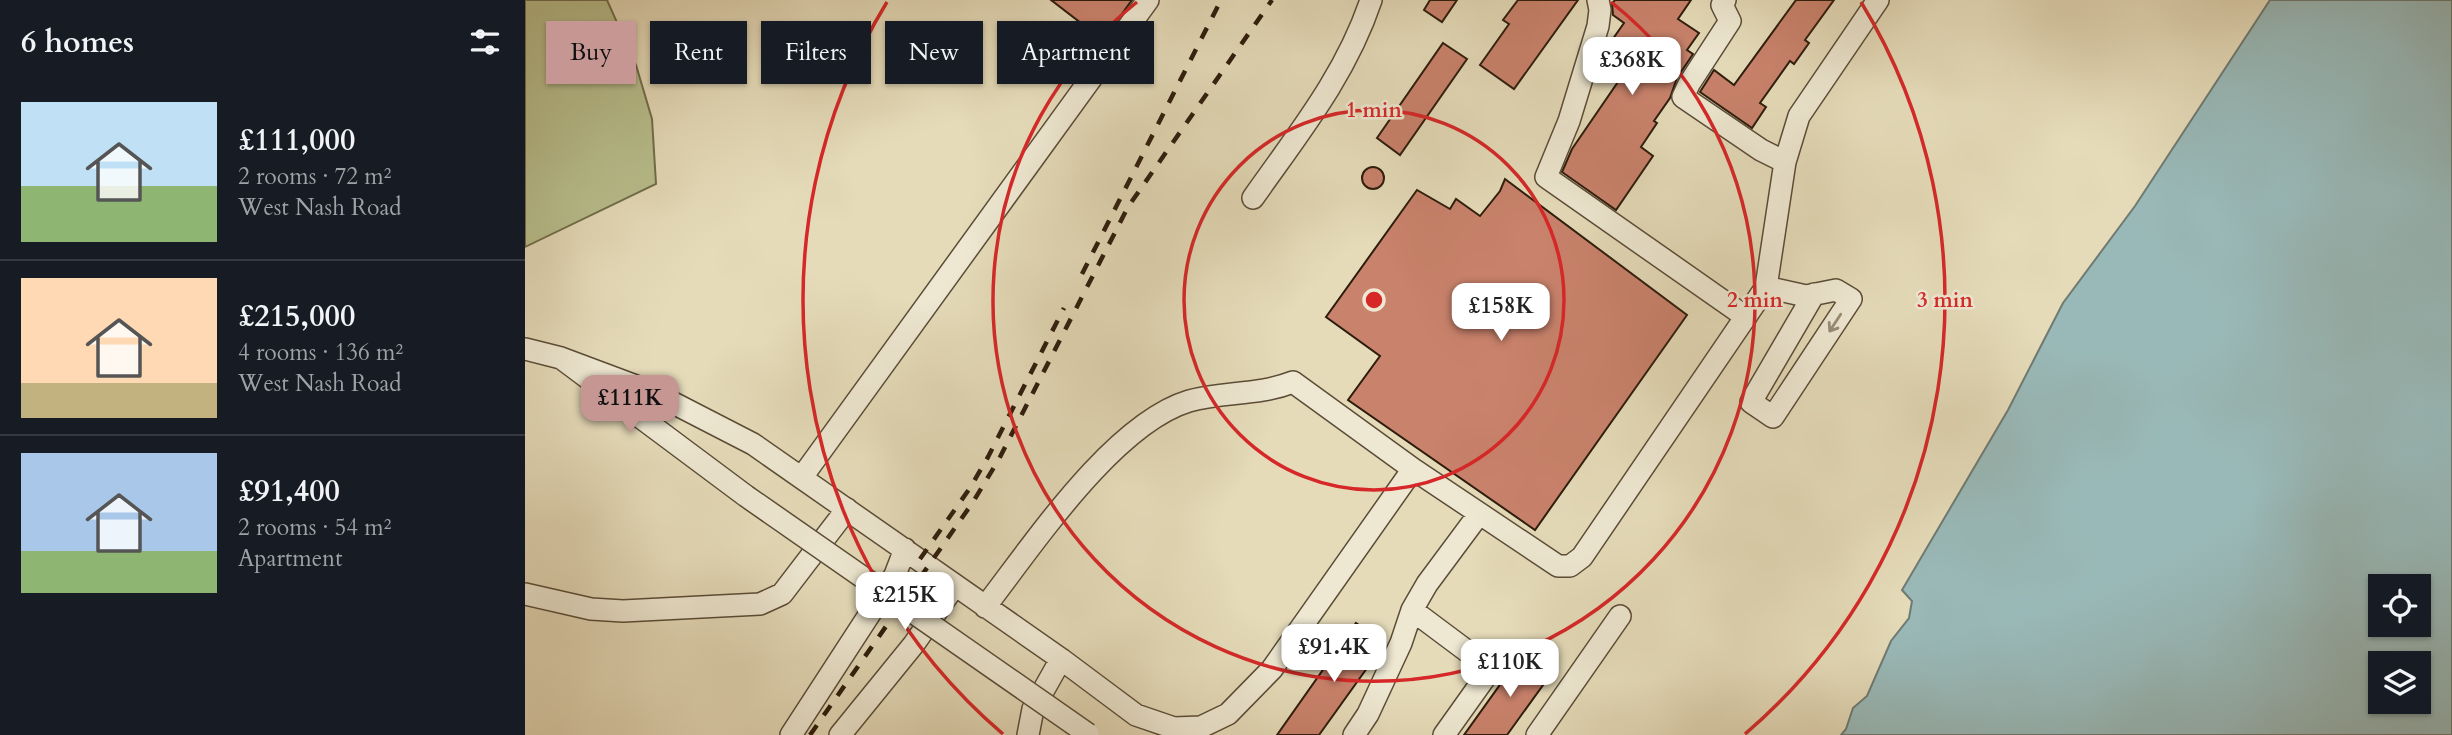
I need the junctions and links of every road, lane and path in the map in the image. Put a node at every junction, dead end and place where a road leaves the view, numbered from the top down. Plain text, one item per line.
1 (1148, 0) edge
2 (1371, 0) edge
3 (1598, 0) edge
4 (1725, 0) edge
5 (1878, 0) edge
6 (1785, 162) junction
7 (1254, 198) dead end
8 (1766, 287) junction
9 (1814, 294) junction
10 (1746, 317) junction
11 (525, 349) edge
12 (561, 358) junction
13 (1413, 469) junction
14 (802, 477) junction
15 (847, 509) junction
16 (1479, 513) junction
17 (905, 549) junction
18 (955, 585) junction
19 (525, 594) edge
20 (985, 607) junction
21 (1412, 610) junction
22 (1620, 616) dead end
23 (1061, 659) junction
24 (1226, 725) edge
25 (791, 735) edge
26 (840, 735) edge
27 (1028, 735) edge
28 (1089, 735) edge
29 (1354, 735) edge
30 (1444, 735) edge
31 (1537, 735) edge

1 - 14 street
2 - 7 street
3 - 10 street
4 - 6 street
5 - 6 street
6 - 8 street
8 - 9 street
8 - 10 street
9 -> 9 street
10 - 16 street
11 - 12 street
12 - 14 street
12 - 28 street, bridge
13 - 16 street
13 - 20 street
13 - 24 street
14 - 15 street
15 - 17 street
15 - 19 street
16 - 21 street
17 - 18 street
17 - 25 street
18 - 20 street
18 - 26 street
20 - 23 street
21 - 29 street
21 - 30 street
22 - 31 street
23 - 24 street
23 - 27 street

